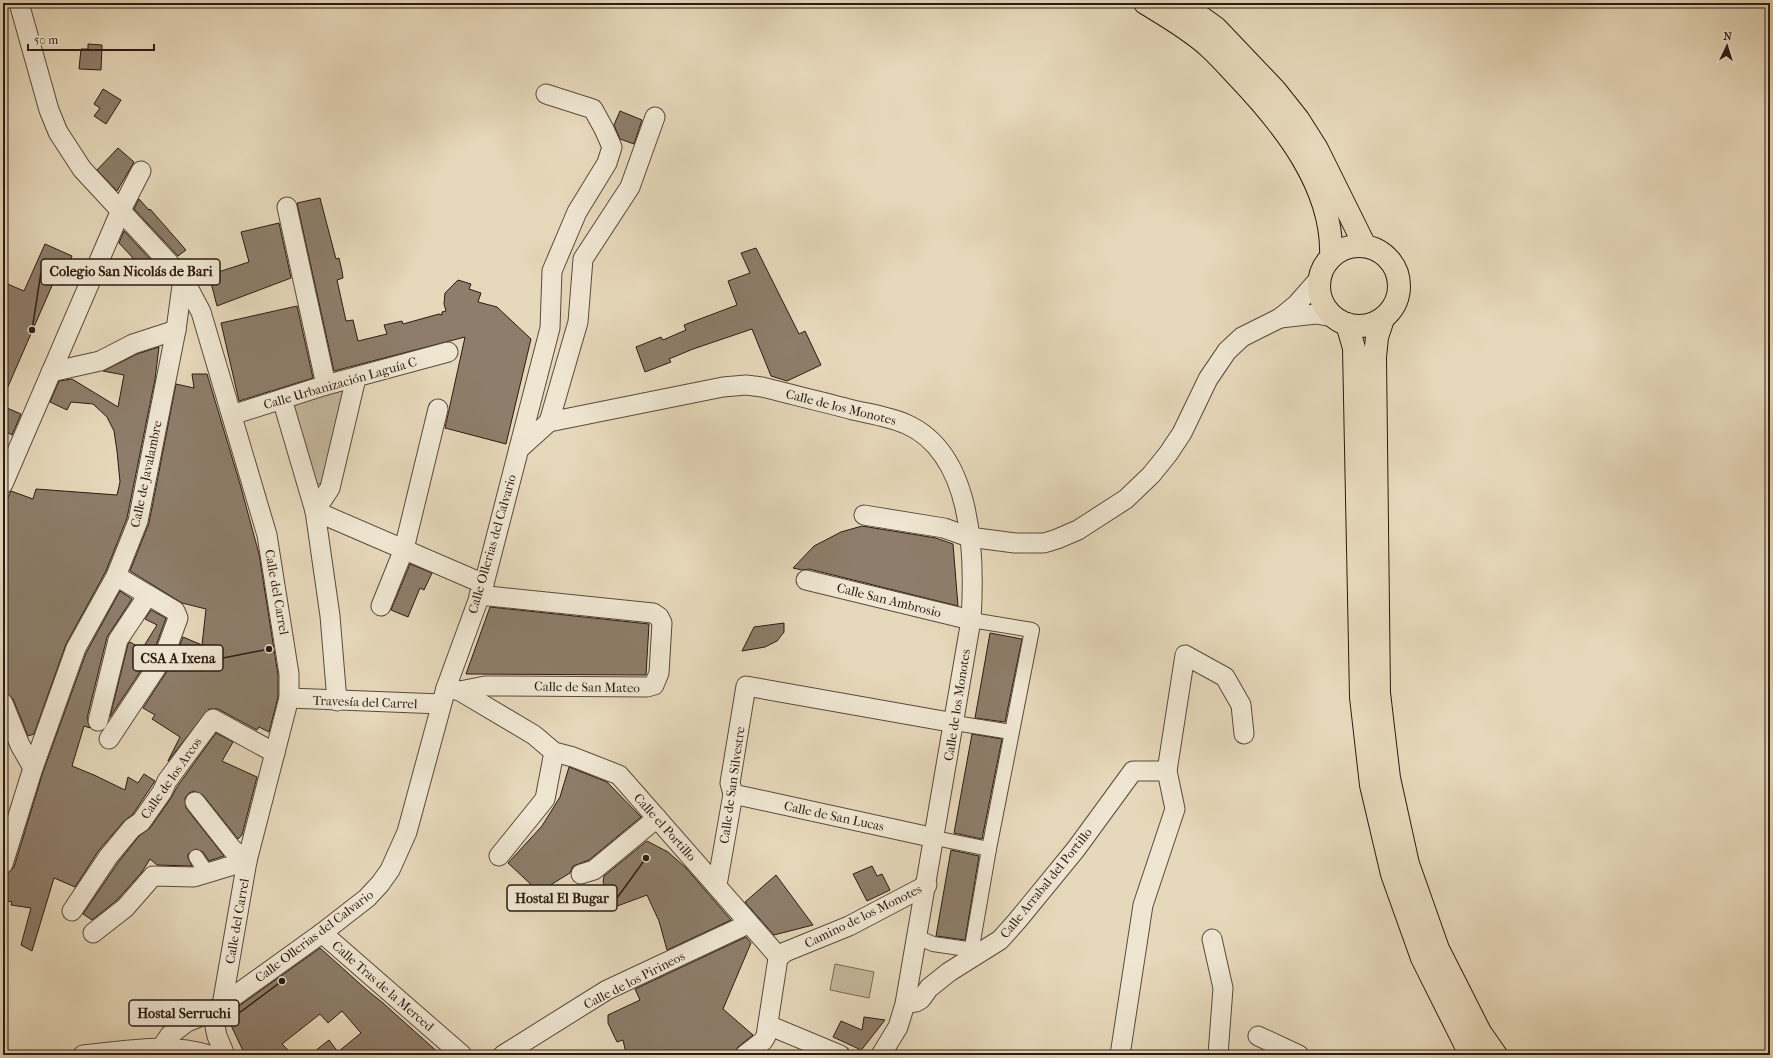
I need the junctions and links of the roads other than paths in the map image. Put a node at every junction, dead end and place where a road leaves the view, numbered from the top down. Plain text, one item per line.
1 (19, 3) edge
2 (1145, 3) edge
3 (1181, 3) edge
4 (546, 94) dead end
5 (655, 117) dead end
6 (141, 171) dead end
7 (287, 207) dead end
8 (121, 210) junction
9 (1365, 246) junction
10 (1331, 257) junction
11 (183, 278) junction
12 (1319, 279) junction
13 (1280, 318) junction
14 (1383, 319) junction
15 (1340, 321) junction
16 (176, 330) junction
17 (448, 352) dead end
18 (51, 372) junction
19 (356, 378) junction
20 (326, 385) junction
21 (282, 399) junction
22 (438, 409) dead end
23 (232, 415) junction
24 (549, 422) junction
25 (11, 445) edge
26 (519, 448) junction
27 (3, 484) edge
28 (315, 512) junction
29 (864, 515) dead end
30 (969, 537) junction
31 (404, 549) junction
32 (116, 576) junction
33 (806, 580) dead end
34 (481, 590) junction
35 (148, 595) junction
36 (381, 606) dead end
37 (971, 620) junction
38 (449, 694) junction
39 (289, 698) junction
40 (336, 701) junction
41 (3, 704) edge
42 (98, 721) dead end
43 (955, 723) junction
44 (1011, 732) junction
45 (1244, 734) dead end
46 (109, 739) dead end
47 (12, 746) edge
48 (40, 749) junction
49 (554, 752) junction
50 (275, 753) junction
51 (33, 768) junction
52 (1166, 771) junction
53 (733, 794) junction
54 (195, 802) dead end
55 (657, 818) junction
56 (935, 838) junction
57 (989, 849) junction
58 (499, 856) dead end
59 (196, 857) dead end
60 (247, 861) junction
61 (3, 864) edge
62 (207, 873) junction
63 (581, 874) dead end
64 (717, 885) junction
65 (927, 885) junction
66 (72, 911) dead end
67 (748, 924) junction
68 (97, 930) dead end
69 (322, 933) junction
70 (917, 936) junction
71 (1212, 939) dead end
72 (778, 958) junction
73 (905, 1004) junction
74 (217, 1008) junction
75 (768, 1025) junction
76 (1258, 1036) dead end
77 (161, 1048) junction
78 (806, 1049) edge
79 (752, 1050) edge
80 (83, 1055) edge
81 (209, 1055) edge
82 (225, 1055) edge
83 (462, 1055) edge
84 (502, 1055) edge
85 (840, 1055) edge
86 (881, 1055) edge
87 (1120, 1055) edge
88 (1218, 1055) edge
89 (1299, 1055) edge
90 (1472, 1055) edge
91 (1496, 1055) edge

1 - 8 street, Calle del Carrel
2 - 10 highway
3 - 9 highway
4 - 26 street, Calle Ollerias del Calvario
5 - 24 street
6 - 8 street
7 - 20 street
8 - 11 street, Calle del Carrel
8 - 18 street
9 - 10 highway
9 - 14 highway
10 - 12 highway
11 - 16 street, Calle de Javalambre
11 - 23 street, Calle del Carrel
12 - 13 street
12 - 15 highway
13 - 15 street
13 - 30 street
14 - 15 highway
14 - 91 highway
15 - 90 highway
16 - 18 street
16 - 32 street, Calle de Javalambre
17 - 19 street, Calle Urbanización Laguía C
18 - 25 street
19 - 20 street, Calle Urbanización Laguía C
19 - 28 street
20 - 21 street, Calle Urbanización Laguía C
21 - 23 street, Calle Urbanización Laguía C
21 - 28 street
22 - 31 street
23 - 39 street, Calle del Carrel
24 - 26 street, Calle de los Monotes
24 - 30 street, Calle de los Monotes
25 - 27 street
26 - 34 street, Calle Ollerias del Calvario
28 - 31 street, Calle de San Mateo
28 - 40 street
29 - 30 street
30 - 37 street, Calle de los Monotes
31 - 34 street, Calle de San Mateo
31 - 36 street
32 - 35 street
32 - 48 street, Calle de Javalambre
33 - 37 street, Calle San Ambrosio
34 - 38 street, Calle Ollerias del Calvario
34 - 38 street, Calle de San Mateo
35 - 42 street
35 - 46 street
37 - 43 street, Calle de los Monotes
37 - 44 street
38 - 40 street, Travesía del Carrel
38 - 49 street, Calle el Portillo
38 - 69 street, Calle Ollerias del Calvario
39 - 40 street, Travesía del Carrel
39 - 50 street, Calle del Carrel
41 - 47 street
43 - 44 street
43 - 53 street, Calle de San Silvestre
43 - 56 street, Calle de los Monotes
44 - 57 street
45 - 52 street
47 - 48 street
47 - 51 street
48 - 51 street, Calle de Javalambre
49 - 55 street, Calle el Portillo
49 - 58 street
50 - 60 street, Calle del Carrel
50 - 66 street, Calle de los Arcos
51 - 61 street, Calle de Javalambre
52 - 73 street, Calle Arrabal del Portillo
52 - 87 street
53 - 56 street, Calle de San Lucas
53 - 64 street, Calle de San Silvestre
54 - 60 street
55 - 63 street
55 - 64 street, Calle el Portillo
56 - 57 street
56 - 65 street, Calle de los Monotes
57 - 70 street
59 - 62 street
60 - 62 street
60 - 74 street, Calle del Carrel
62 - 68 street
64 - 67 street, Calle el Portillo
65 - 70 street, Camino de los Monotes
65 - 72 street, Camino de los Monotes
67 - 72 street, Calle el Portillo
67 - 84 street, Calle de los Pirineos
69 - 74 street, Calle Ollerias del Calvario
69 - 83 street, Calle Tras de la Merced
70 - 73 street, Camino de los Monotes
71 - 88 street
72 - 75 street
73 - 86 street
74 - 77 street, Calle Ollerias del Calvario
74 - 82 street
75 - 78 street
75 - 79 street
76 - 89 street
77 - 80 street
77 - 81 street
78 - 85 street

